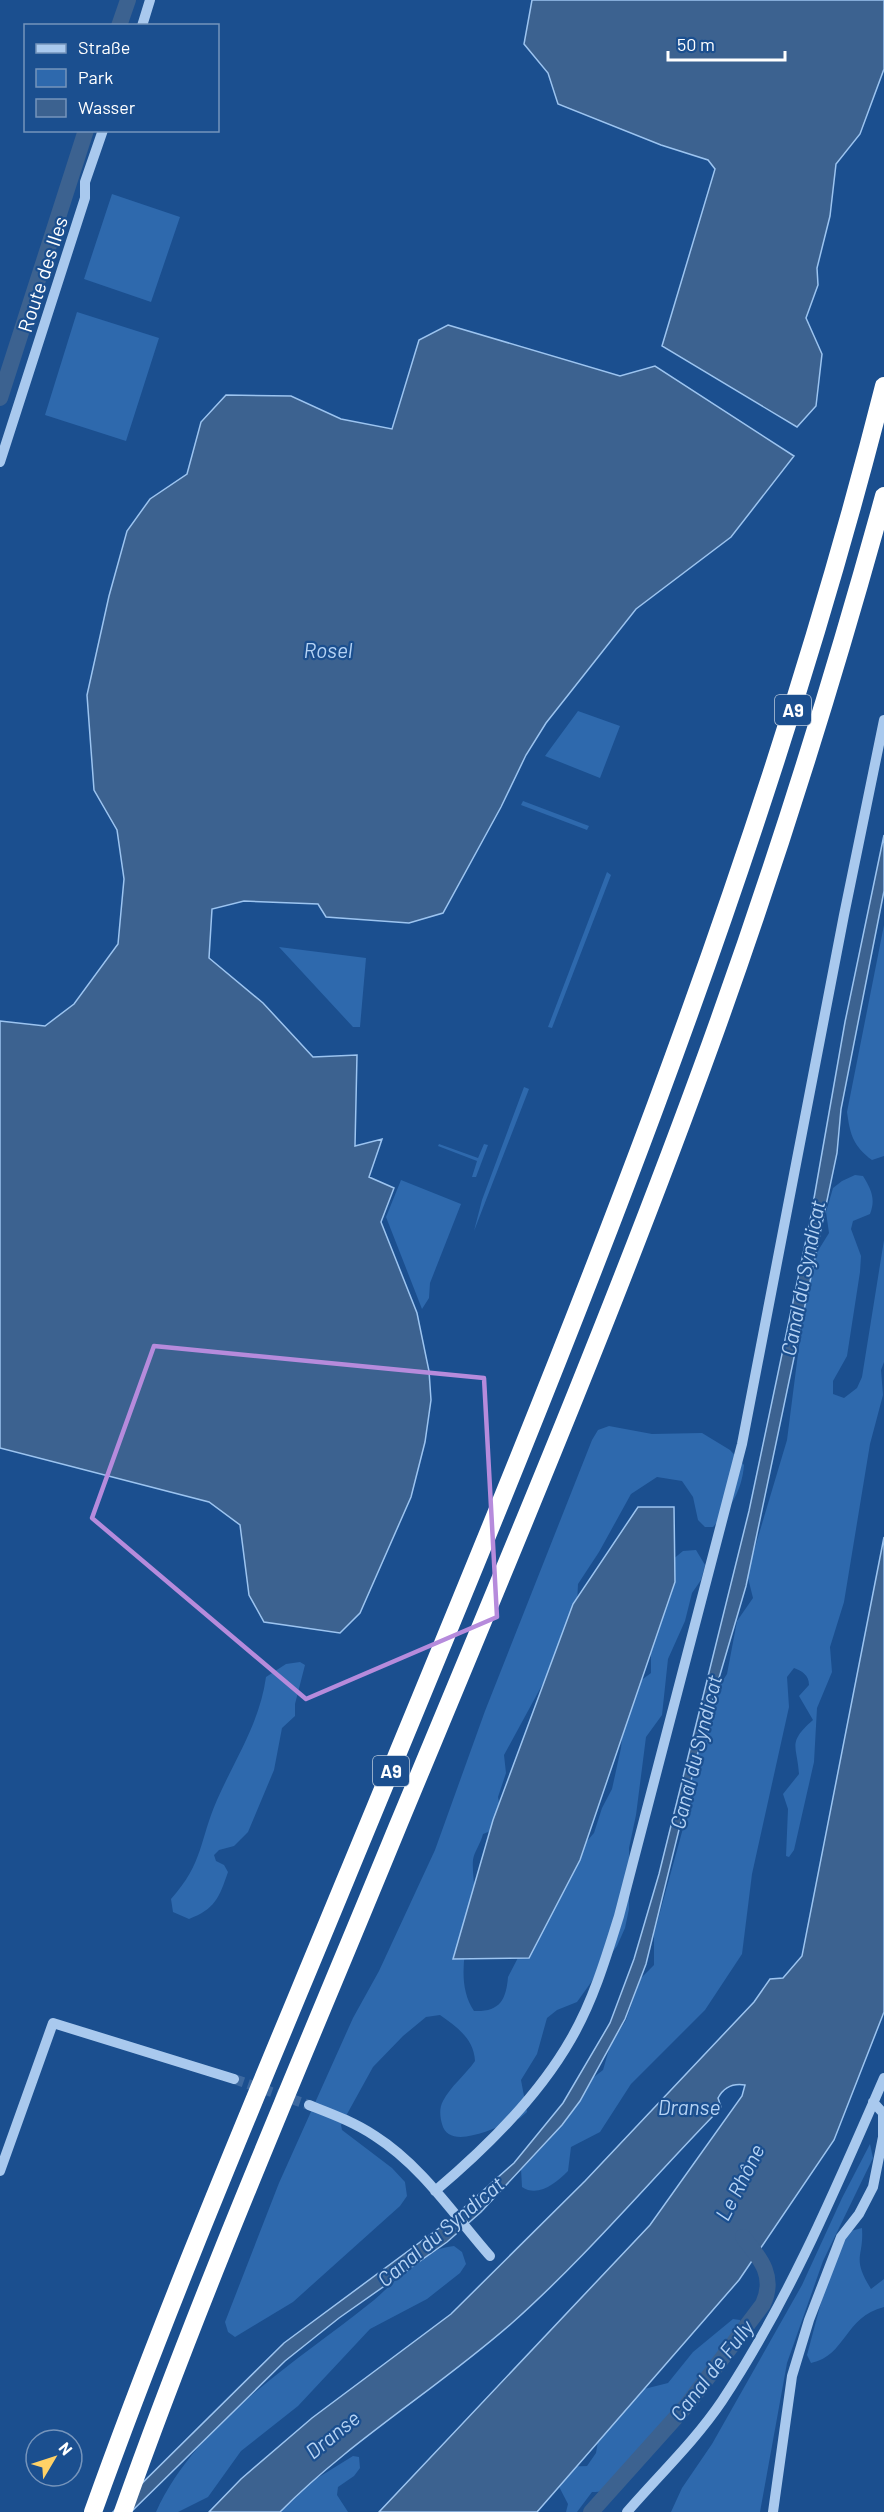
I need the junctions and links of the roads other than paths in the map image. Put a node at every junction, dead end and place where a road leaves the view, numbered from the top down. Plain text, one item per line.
1 (150, 0) edge
2 (143, 24) edge
3 (102, 132) edge
4 (884, 386) edge
5 (0, 462) edge
6 (884, 496) edge
7 (884, 720) edge
8 (884, 2078) edge
9 (234, 2079) tunnel mouth
10 (873, 2102) junction
11 (309, 2105) tunnel mouth
12 (0, 2171) edge
13 (435, 2192) junction
14 (489, 2256) dead end
15 (93, 2512) edge
16 (123, 2512) edge
17 (627, 2512) edge
18 (773, 2512) edge

1 - 2 street
3 - 5 street, Route des Iles
4 - 15 highway, A9
6 - 16 highway, A9
7 - 13 street
8 - 10 street
9 - 12 street
10 - 17 street
10 - 18 street
11 - 13 street
13 - 14 street

